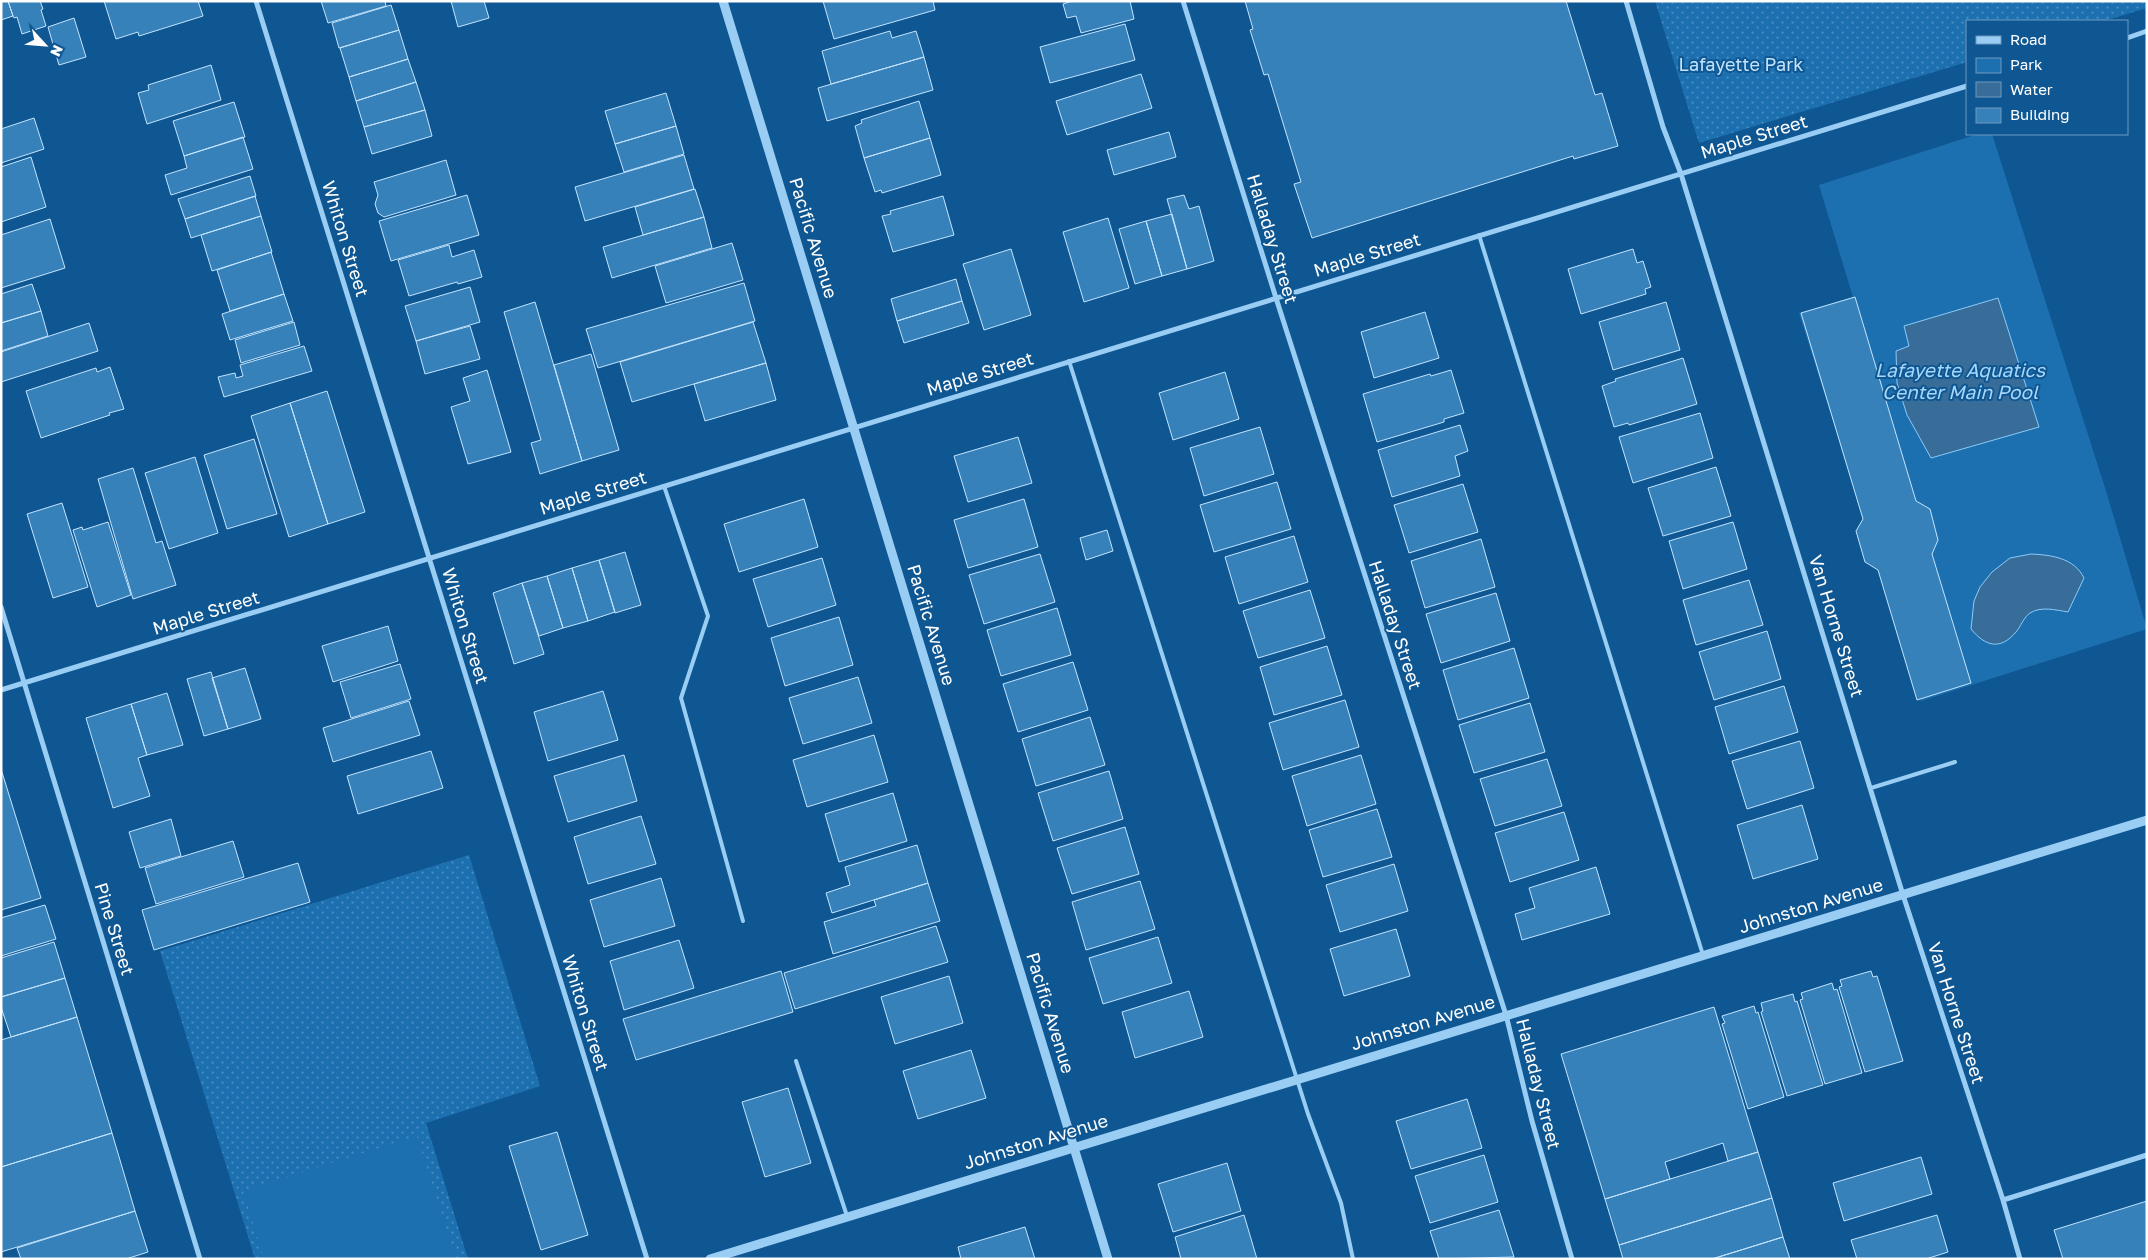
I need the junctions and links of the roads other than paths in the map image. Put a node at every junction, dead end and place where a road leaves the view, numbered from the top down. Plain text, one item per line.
1 (256, 1) edge
2 (723, 1) edge
3 (1183, 1) edge
4 (1626, 1) edge
5 (2147, 32) edge
6 (2128, 38) edge
7 (1966, 86) edge
8 (1681, 174) junction
9 (1479, 236) junction
10 (1276, 298) junction
11 (1069, 361) junction
12 (854, 428) junction
13 (664, 486) junction
14 (429, 558) junction
15 (1, 607) edge
16 (24, 683) junction
17 (1, 690) edge
18 (1955, 762) dead end
19 (1871, 788) junction
20 (2147, 820) edge
21 (1903, 895) junction
22 (743, 921) dead end
23 (1703, 955) junction
24 (1506, 1015) junction
25 (796, 1062) dead end
26 (1298, 1078) junction
27 (1074, 1147) junction
28 (2147, 1155) edge
29 (2003, 1200) junction
30 (847, 1216) junction
31 (200, 1259) edge
32 (647, 1259) edge
33 (710, 1259) edge
34 (1108, 1259) edge
35 (1353, 1259) edge
36 (1572, 1259) edge
37 (2020, 1259) edge

1 - 14 street, Whiton Street
2 - 12 street, Pacific Avenue
3 - 10 street, Halladay Street
4 - 8 street, Van Horne Street
5 - 6 street
7 - 8 street, Maple Street
8 - 9 street, Maple Street
8 - 19 street, Van Horne Street
9 - 10 street, Maple Street
9 - 23 lane
10 - 11 street, Maple Street
10 - 24 street, Halladay Street
11 - 12 street, Maple Street
11 - 26 lane
12 - 13 street, Maple Street
12 - 27 street, Pacific Avenue
13 - 14 street, Maple Street
13 - 22 lane
14 - 16 street, Maple Street
14 - 32 street, Whiton Street
15 - 16 street, Pine Street
16 - 17 street, Maple Street
16 - 31 street, Pine Street
18 - 19 lane
19 - 21 street, Van Horne Street
20 - 21 street, Johnston Avenue
21 - 23 street, Johnston Avenue
21 - 29 street, Van Horne Street
23 - 24 street, Johnston Avenue
24 - 26 street, Johnston Avenue
24 - 36 street, Halladay Street
25 - 30 lane
26 - 27 street, Johnston Avenue
26 - 35 lane
27 - 30 street, Johnston Avenue
27 - 34 street, Pacific Avenue
28 - 29 street
29 - 37 street, Van Horne Street
30 - 33 street, Johnston Avenue

